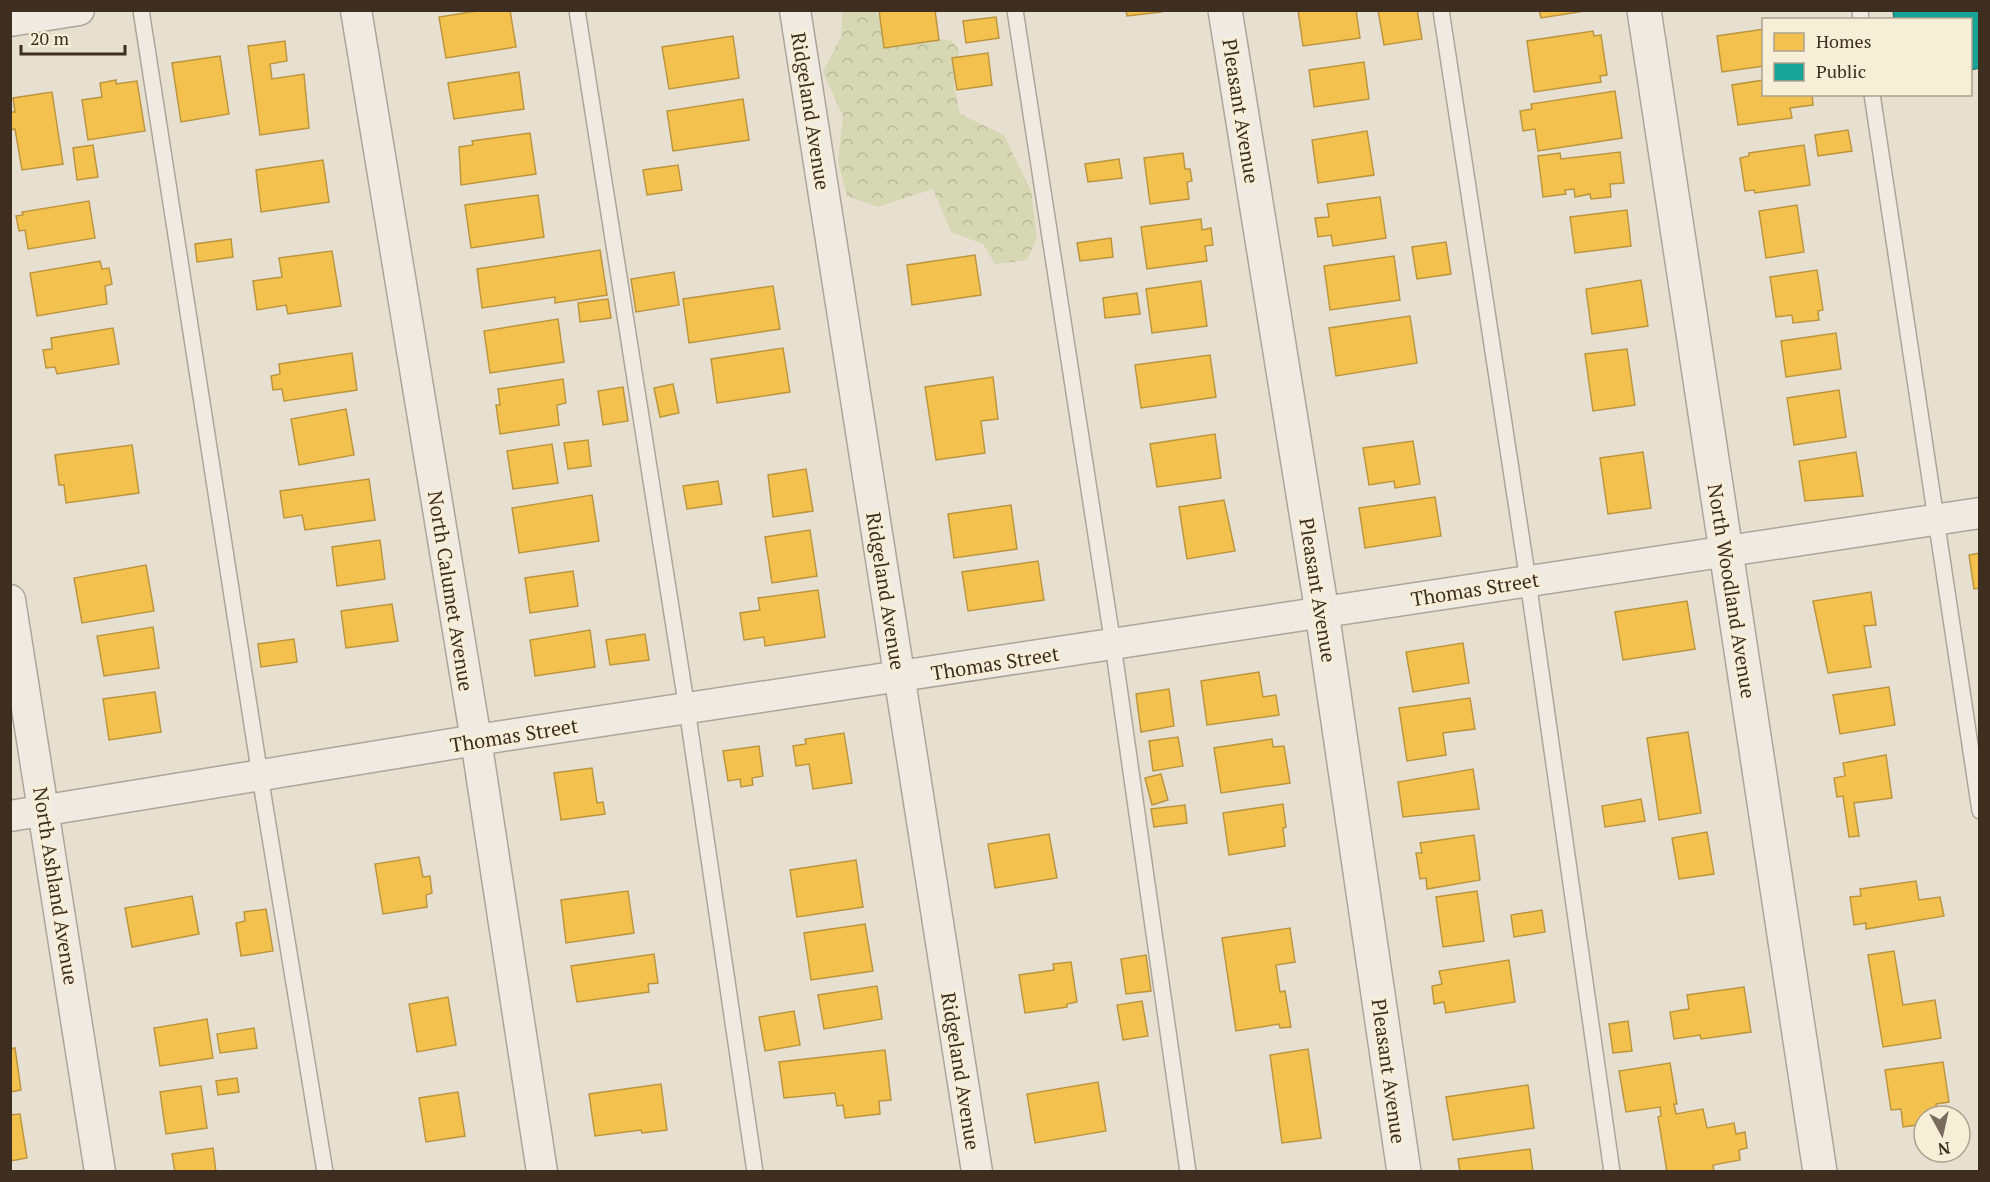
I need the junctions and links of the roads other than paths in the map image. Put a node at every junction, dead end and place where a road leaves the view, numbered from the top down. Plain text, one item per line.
1 (79, 10) edge
2 (141, 10) edge
3 (356, 10) edge
4 (577, 10) edge
5 (795, 10) edge
6 (1015, 10) edge
7 (1225, 10) edge
8 (1441, 10) edge
9 (1644, 10) edge
10 (10, 21) edge
11 (1872, 96) edge
12 (1980, 513) edge
13 (1935, 519) junction
14 (1726, 552) junction
15 (1528, 581) junction
16 (10, 600) edge
17 (1322, 612) junction
18 (1113, 645) junction
19 (900, 677) junction
20 (687, 709) junction
21 (476, 740) junction
22 (260, 776) junction
23 (44, 811) junction
24 (1980, 811) edge
25 (10, 816) edge
26 (100, 1172) edge
27 (325, 1172) edge
28 (542, 1172) edge
29 (755, 1172) edge
30 (977, 1172) edge
31 (1188, 1172) edge
32 (1404, 1172) edge
33 (1612, 1172) edge
34 (1820, 1172) edge

1 - 10 street
2 - 22 lane
3 - 21 street, North Calumet Avenue
4 - 20 lane
5 - 19 street, Ridgeland Avenue
6 - 18 lane
7 - 17 street, Pleasant Avenue
8 - 15 lane
9 - 14 street, North Woodland Avenue
11 - 13 lane
12 - 13 street, Thomas Street
13 - 14 street, Thomas Street
13 - 24 lane
14 - 15 street, Thomas Street
14 - 34 street, North Woodland Avenue
15 - 17 street, Thomas Street
15 - 33 lane
16 - 23 street, North Ashland Avenue
17 - 18 street, Thomas Street
17 - 32 street, Pleasant Avenue
18 - 19 street, Thomas Street
18 - 31 lane
19 - 20 street, Thomas Street
19 - 30 street, Ridgeland Avenue
20 - 21 street, Thomas Street
20 - 29 lane
21 - 22 street, Thomas Street
21 - 28 street, North Calumet Avenue
22 - 23 street, Thomas Street
22 - 27 lane
23 - 25 street, Thomas Street
23 - 26 street, North Ashland Avenue

